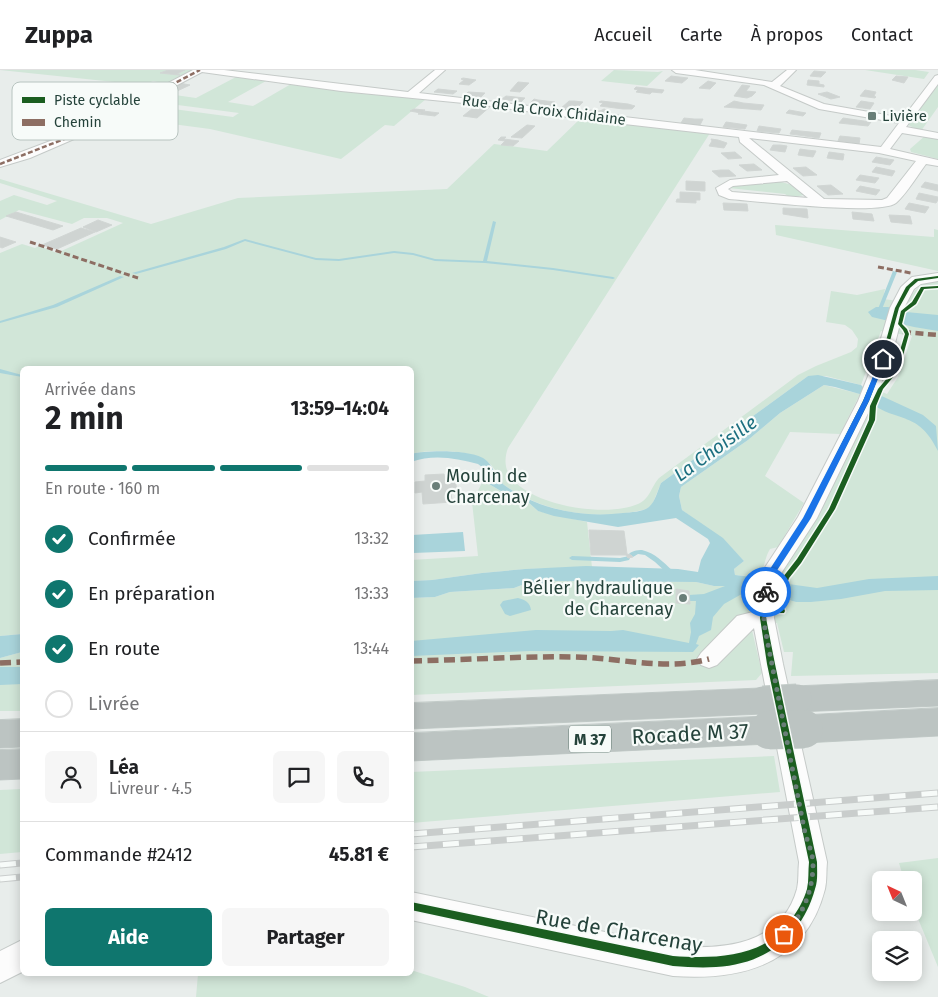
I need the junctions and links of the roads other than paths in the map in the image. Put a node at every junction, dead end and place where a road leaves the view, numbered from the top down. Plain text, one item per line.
1 (202, 70) edge
2 (441, 70) edge
3 (676, 70) edge
4 (760, 70) edge
5 (792, 70) edge
6 (319, 74) dead end
7 (938, 78) edge
8 (750, 79) junction
9 (178, 82) edge
10 (302, 83) junction
11 (774, 85) junction
12 (410, 95) junction
13 (902, 125) junction
14 (744, 135) junction
15 (938, 136) edge
16 (65, 140) edge
17 (884, 150) junction
18 (923, 160) junction
19 (938, 163) edge
20 (0, 164) edge
21 (789, 177) junction
22 (821, 203) junction
23 (938, 277) edge
24 (766, 597) junction
25 (709, 659) dead end
26 (938, 693) edge
27 (800, 714) junction
28 (414, 716) edge
29 (766, 716) junction
30 (938, 722) edge
31 (20, 733) edge
32 (0, 734) edge
33 (414, 746) edge
34 (20, 764) edge
35 (0, 765) edge
36 (414, 907) edge
37 (20, 956) edge
38 (0, 968) edge

1 - 9 street, Rue de la Croix Chidaine
1 - 10 street, Rue de la Croix Chidaine
2 - 12 street
3 - 8 street
4 - 8 street
5 - 11 street
6 - 10 street
7 - 13 street
8 - 11 street
10 - 12 street, Rue de la Croix Chidaine
11 - 13 street
12 - 14 street, Rue de la Croix Chidaine
13 - 15 street
13 - 17 street
14 - 17 street, Rue de la Croix Chidaine
14 - 21 street
16 - 20 street, Rue de la Croix Chidaine
17 - 18 street, Rue de la Croix Chidaine
18 - 19 street, Rue de la Croix Chidaine
18 - 22 street
21 - 22 street
21 - 22 street
23 - 24 street
24 - 25 street
24 - 36 street, Rue de Charcenay
26 - 27 highway, Rocade M 37 / M 37
27 - 29 highway, Rocade M 37 / M 37, bridge
27 - 30 highway, Rocade M 37 / M 37
28 - 29 highway, Rocade M 37 / M 37
29 - 33 highway, Rocade M 37 / M 37
31 - 32 highway
34 - 35 highway
37 - 38 street

